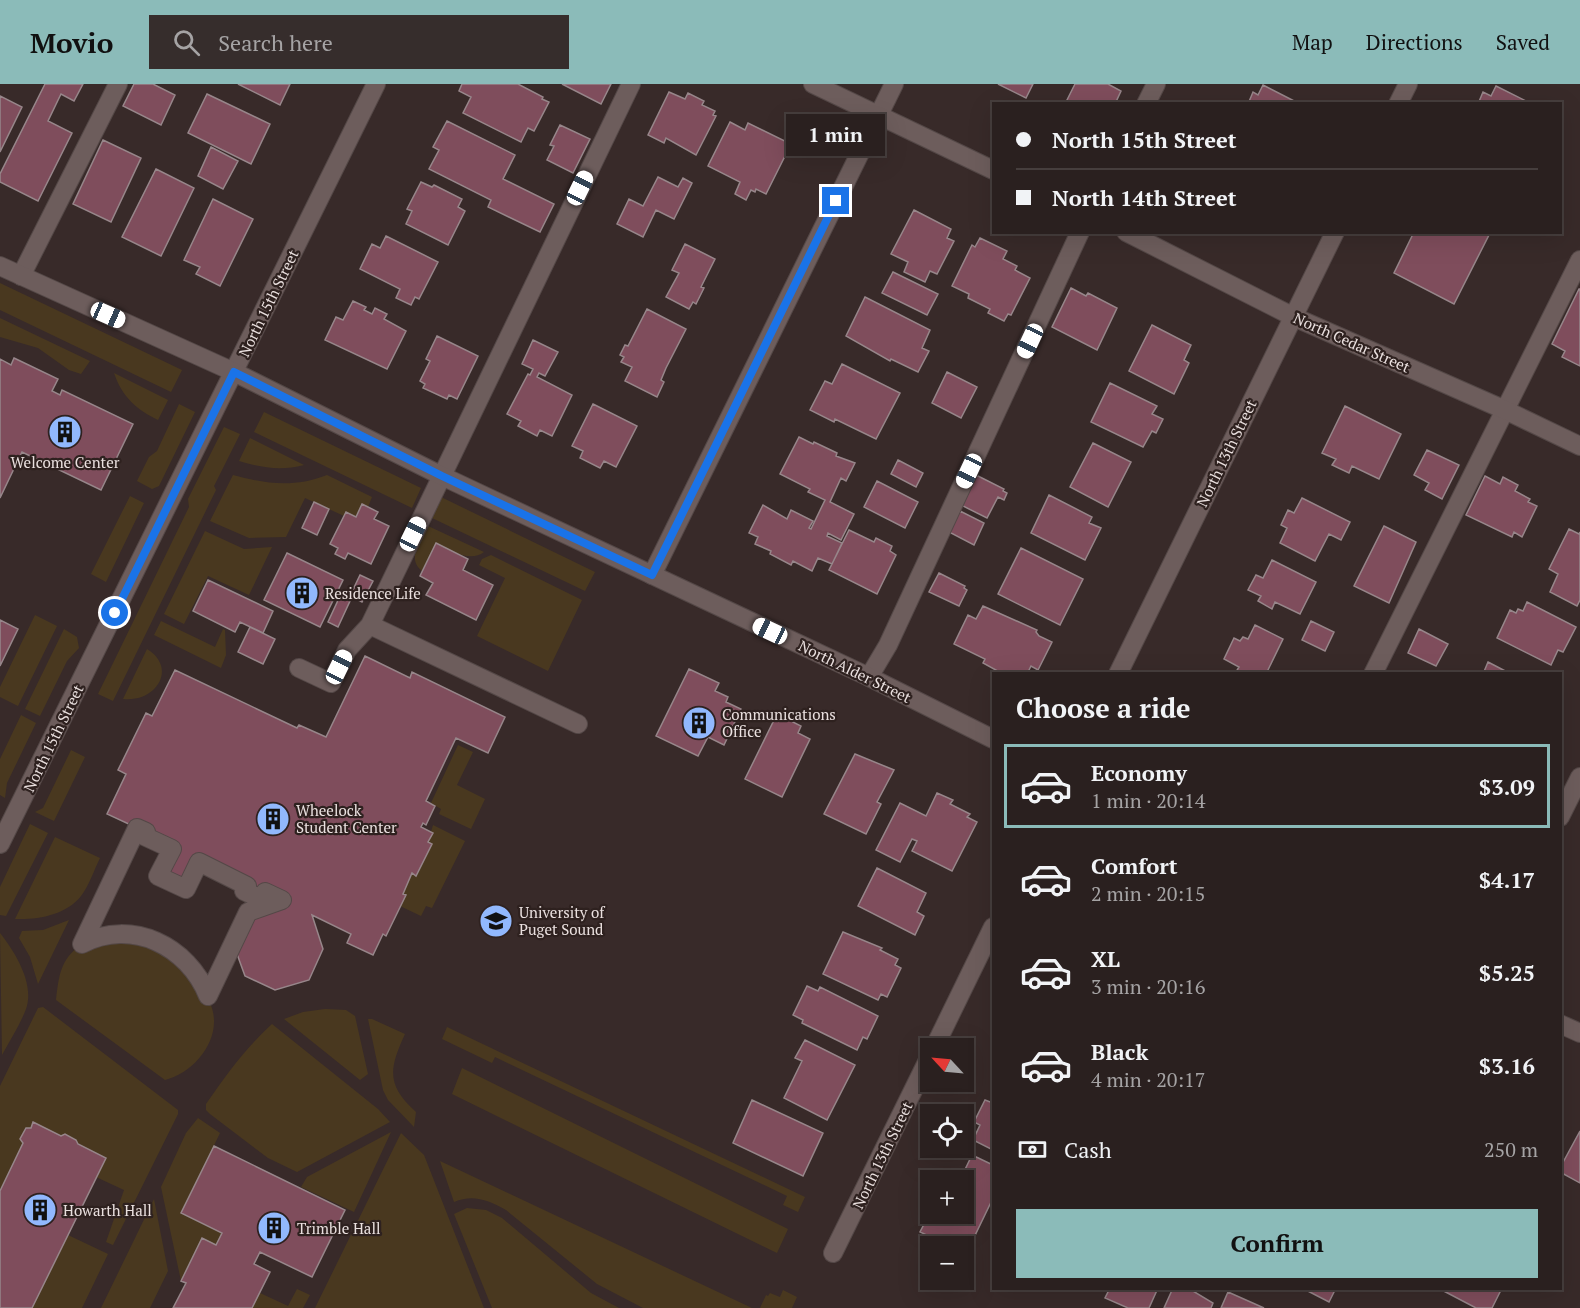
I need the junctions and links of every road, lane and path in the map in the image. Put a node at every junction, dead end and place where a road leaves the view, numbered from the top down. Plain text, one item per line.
1 (118, 84) edge
2 (376, 84) edge
3 (631, 84) edge
4 (813, 84) edge
5 (894, 84) edge
6 (1156, 84) edge
7 (1408, 84) edge
8 (1147, 102) edge
9 (1399, 102) edge
10 (878, 116) junction
11 (992, 170) edge
12 (1079, 234) edge
13 (1130, 234) edge
14 (1334, 234) edge
15 (1580, 260) edge
16 (0, 266) edge
17 (21, 276) junction
18 (1293, 316) junction
19 (234, 372) junction
20 (1505, 410) junction
21 (1580, 446) edge
22 (442, 476) junction
23 (652, 575) junction
24 (370, 625) junction
25 (299, 668) dead end
26 (1119, 672) edge
27 (1374, 672) edge
28 (869, 677) junction
29 (578, 724) dead end
30 (992, 738) edge
31 (1580, 777) edge
32 (1562, 813) edge
33 (0, 844) edge
34 (992, 929) edge
35 (82, 944) joint
36 (1562, 1025) edge
37 (1580, 1033) edge
38 (939, 1038) edge
39 (920, 1076) edge
40 (833, 1253) dead end

1 - 17 street
2 - 19 street, North 15th Street
3 - 22 street
4 - 10 street
5 - 10 street
6 - 8 street
7 - 9 street
10 - 11 street
10 - 23 street
12 - 28 street
13 - 18 street, North Cedar Street
14 - 18 street, North 13th Street
15 - 20 street
16 - 17 street, North Alder Street
17 - 19 street, North Alder Street
18 - 20 street, North Cedar Street
18 - 26 street, North 13th Street
19 - 22 street, North Alder Street
19 - 33 street, North 15th Street
20 - 21 street, North Cedar Street
20 - 27 street
22 - 23 street, North Alder Street
22 - 24 street
23 - 28 street, North Alder Street
24 - 25 street
24 - 29 street
28 - 30 street, North Alder Street
31 - 32 street
34 - 38 street
35 - 35 street
36 - 37 street
39 - 40 street, North 13th Street

